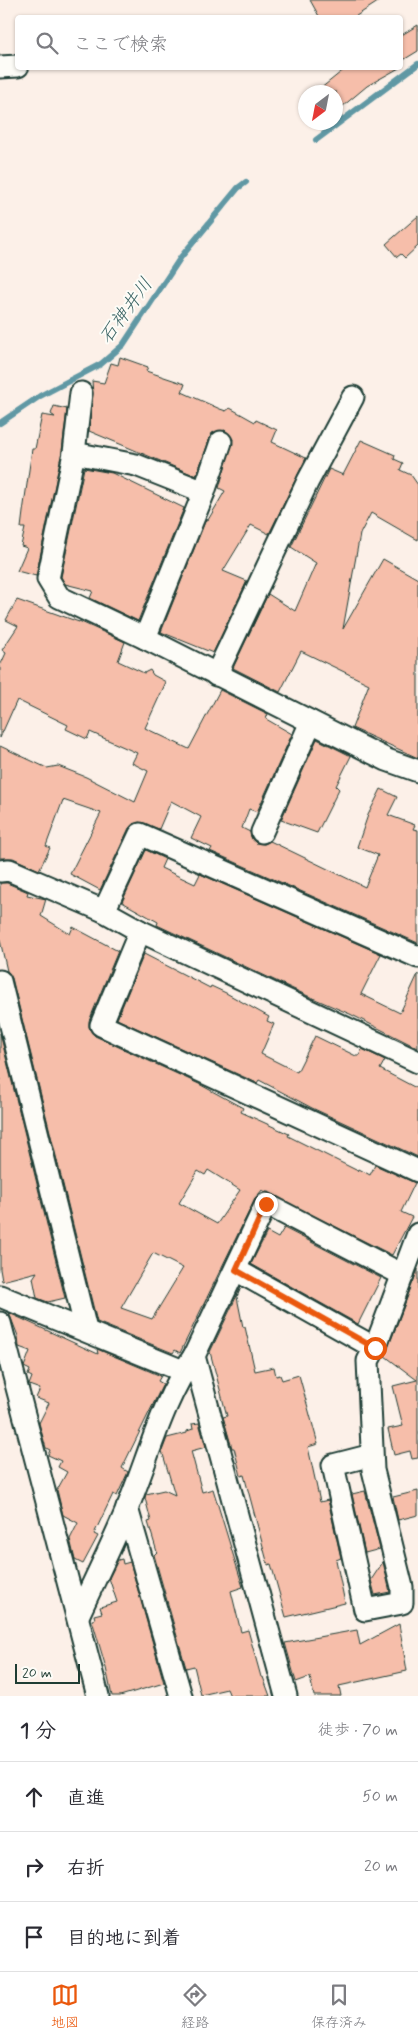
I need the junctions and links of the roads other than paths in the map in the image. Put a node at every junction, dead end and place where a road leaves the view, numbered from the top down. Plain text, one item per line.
1 (15, 66) edge
2 (0, 67) edge
3 (81, 393) dead end
4 (353, 396) dead end
5 (221, 442) dead end
6 (74, 453) junction
7 (204, 492) junction
8 (145, 638) junction
9 (216, 675) junction
10 (311, 722) junction
11 (418, 770) edge
12 (262, 832) dead end
13 (0, 871) edge
14 (104, 911) junction
15 (140, 931) junction
16 (418, 957) edge
17 (0, 981) edge
18 (418, 1062) edge
19 (418, 1171) edge
20 (418, 1234) edge
21 (236, 1270) junction
22 (402, 1275) junction
23 (0, 1296) edge
24 (0, 1323) edge
25 (86, 1330) junction
26 (375, 1348) junction
27 (189, 1364) junction
28 (372, 1455) junction
29 (127, 1508) junction
30 (78, 1616) junction
31 (98, 1696) edge
32 (181, 1696) edge
33 (286, 1696) edge

1 - 2 street
3 - 6 street
4 - 9 street
5 - 7 street
6 - 7 street
6 - 8 street
7 - 8 street
8 - 9 street
9 - 10 street
10 - 11 street
10 - 12 street
13 - 14 street
14 - 15 street
14 - 16 street
15 - 18 street
15 - 19 street
17 - 25 street
20 - 22 street
21 - 22 street
21 - 26 street
21 - 27 street
22 - 26 street
23 - 25 street
24 - 30 street
25 - 27 street
26 - 28 street
27 - 29 street
27 - 33 street
28 - 28 street
29 - 30 street
29 - 32 street
30 - 31 street

